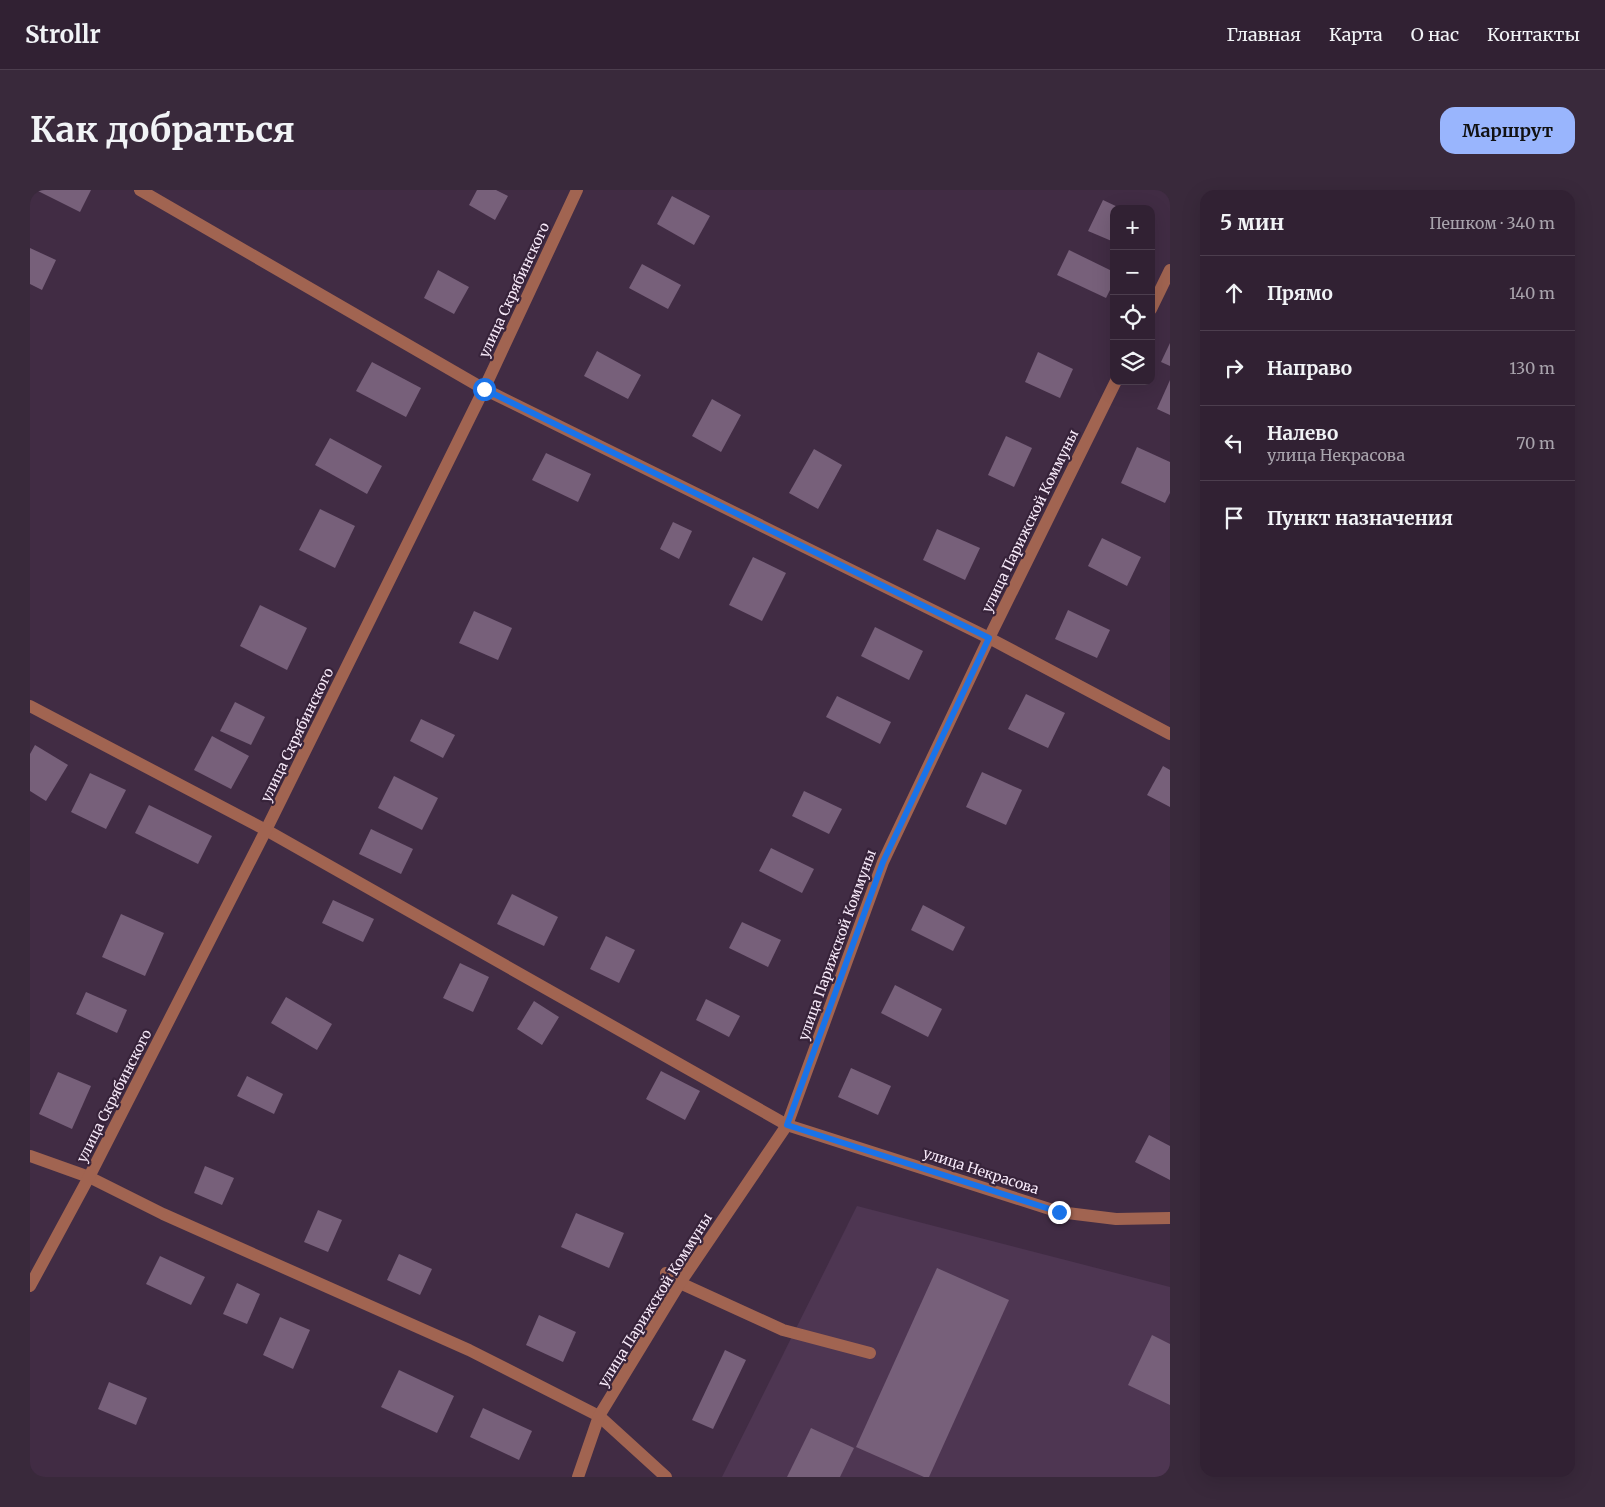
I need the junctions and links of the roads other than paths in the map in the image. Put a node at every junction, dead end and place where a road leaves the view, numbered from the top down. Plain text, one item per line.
1 (140, 190) edge
2 (577, 190) edge
3 (1170, 270) edge
4 (1155, 300) edge
5 (1114, 385) edge
6 (484, 389) junction
7 (989, 638) junction
8 (30, 706) edge
9 (1170, 734) edge
10 (266, 830) junction
11 (787, 1125) junction
12 (30, 1156) edge
13 (89, 1177) junction
14 (1170, 1218) edge
15 (666, 1274) dead end
16 (680, 1283) junction
17 (30, 1286) edge
18 (870, 1353) dead end
19 (599, 1416) junction
20 (578, 1477) edge
21 (666, 1477) edge

1 - 6 street
2 - 6 street, улица Скрябинского
3 - 4 street
5 - 7 street, улица Парижской Коммуны
6 - 7 street
6 - 10 street, улица Скрябинского
7 - 9 street
7 - 11 street, улица Парижской Коммуны
8 - 10 street, улица Некрасова
10 - 11 street, улица Некрасова
10 - 13 street, улица Скрябинского
11 - 14 street, улица Некрасова
11 - 16 street, улица Парижской Коммуны
12 - 13 street
13 - 17 street, улица Скрябинского
13 - 19 street
15 - 16 street
16 - 18 street
16 - 19 street, улица Парижской Коммуны
19 - 20 street, улица Парижской Коммуны
19 - 21 street

